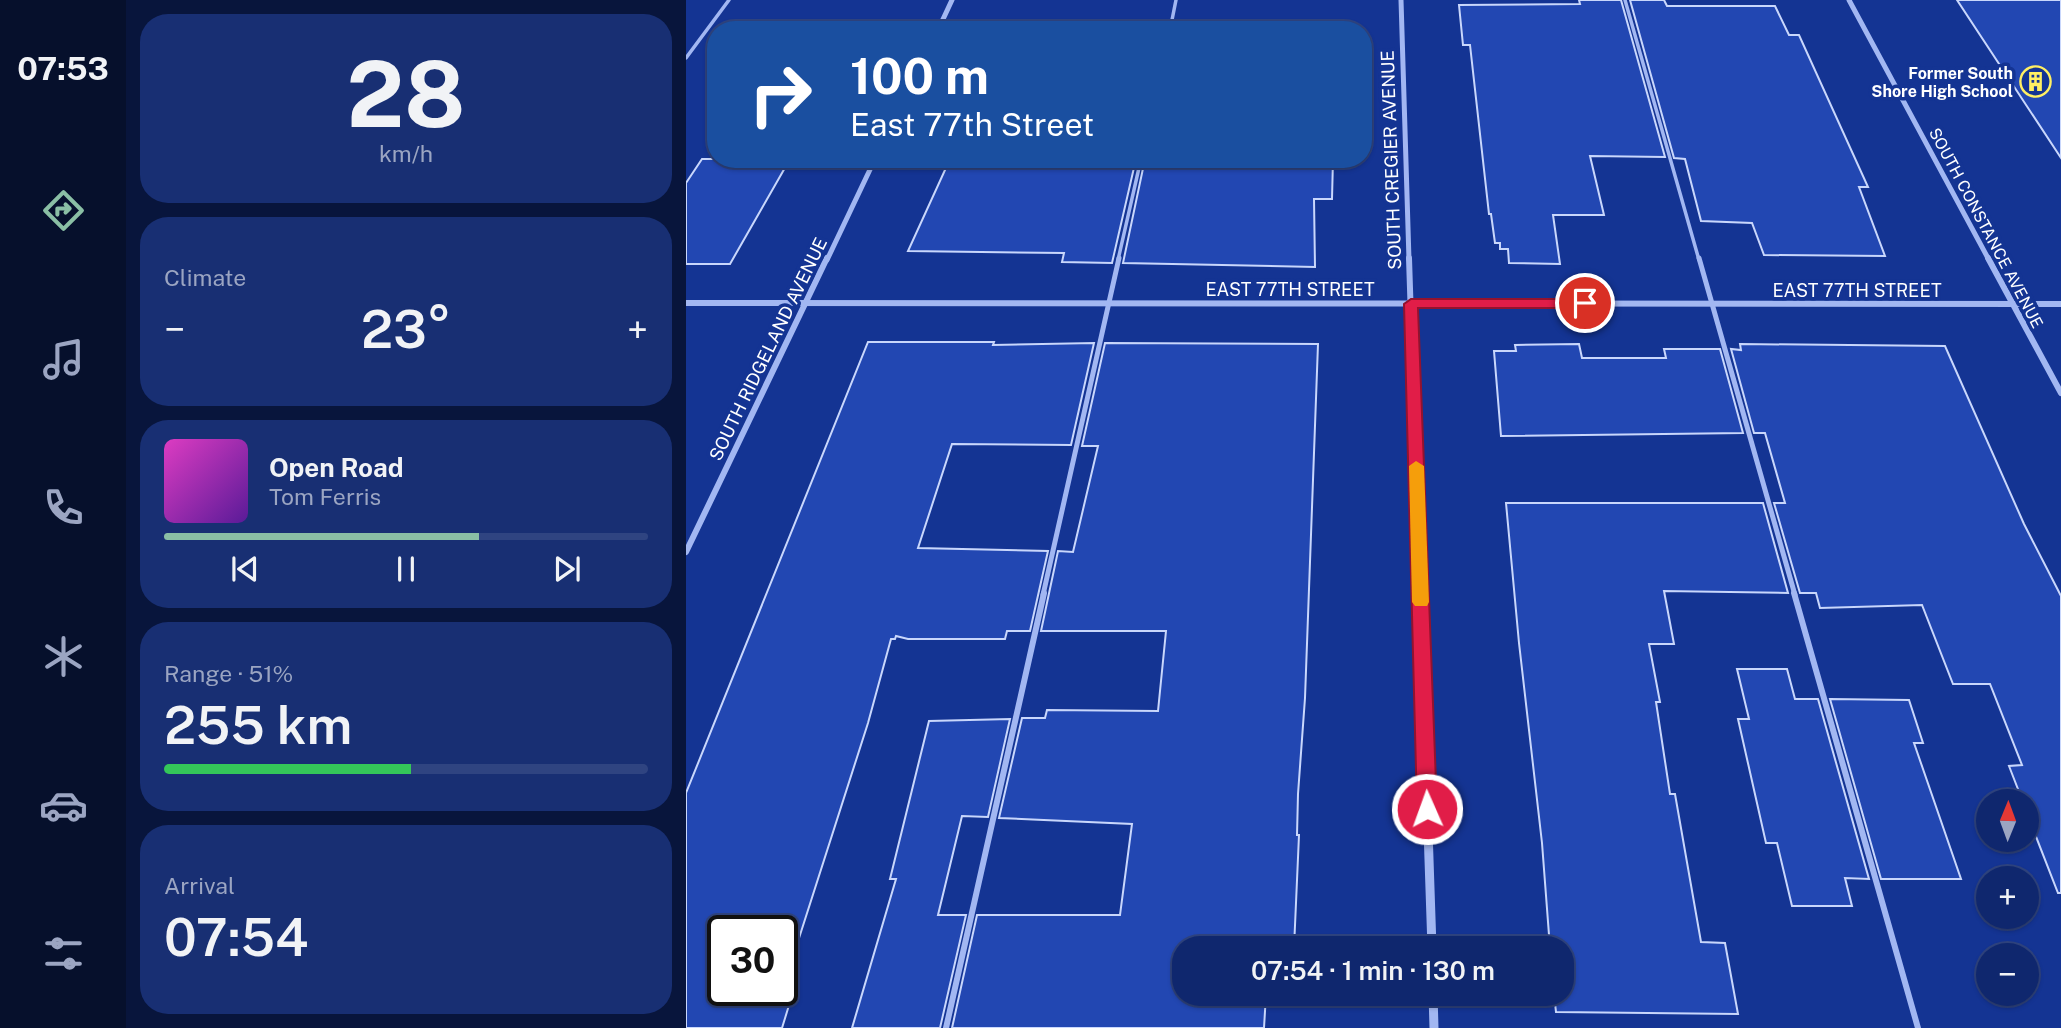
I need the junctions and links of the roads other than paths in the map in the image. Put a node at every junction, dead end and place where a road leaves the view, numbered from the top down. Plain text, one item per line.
1 (729, 0) edge
2 (952, 0) edge
3 (1176, 0) edge
4 (1401, 0) edge
5 (1625, 0) edge
6 (1849, 0) edge
7 (713, 21) edge
8 (942, 21) edge
9 (1172, 21) edge
10 (707, 30) edge
11 (686, 58) edge
12 (871, 168) edge
13 (1138, 168) edge
14 (686, 303) edge
15 (806, 303) junction
16 (1108, 303) junction
17 (1411, 304) junction
18 (1712, 304) junction
19 (2013, 304) junction
20 (2061, 304) edge
21 (2061, 393) edge
22 (686, 552) edge
23 (1432, 936) edge
24 (1433, 1006) edge
25 (946, 1028) edge
26 (1434, 1028) edge
27 (1917, 1028) edge

1 - 7 lane
2 - 8 street
3 - 9 lane
4 - 17 street, SOUTH CREGIER AVENUE
5 - 18 lane
6 - 19 street, SOUTH CONSTANCE AVENUE
10 - 11 lane
12 - 15 street, SOUTH RIDGELAND AVENUE
13 - 16 lane
14 - 15 street, EAST 77TH STREET
15 - 16 street, EAST 77TH STREET
15 - 22 street, SOUTH RIDGELAND AVENUE
16 - 17 street, EAST 77TH STREET
16 - 25 lane
17 - 18 street, EAST 77TH STREET
17 - 23 street, SOUTH CREGIER AVENUE
18 - 19 street, EAST 77TH STREET
18 - 27 lane
19 - 20 street, EAST 77TH STREET
19 - 21 street, SOUTH CONSTANCE AVENUE
24 - 26 street

